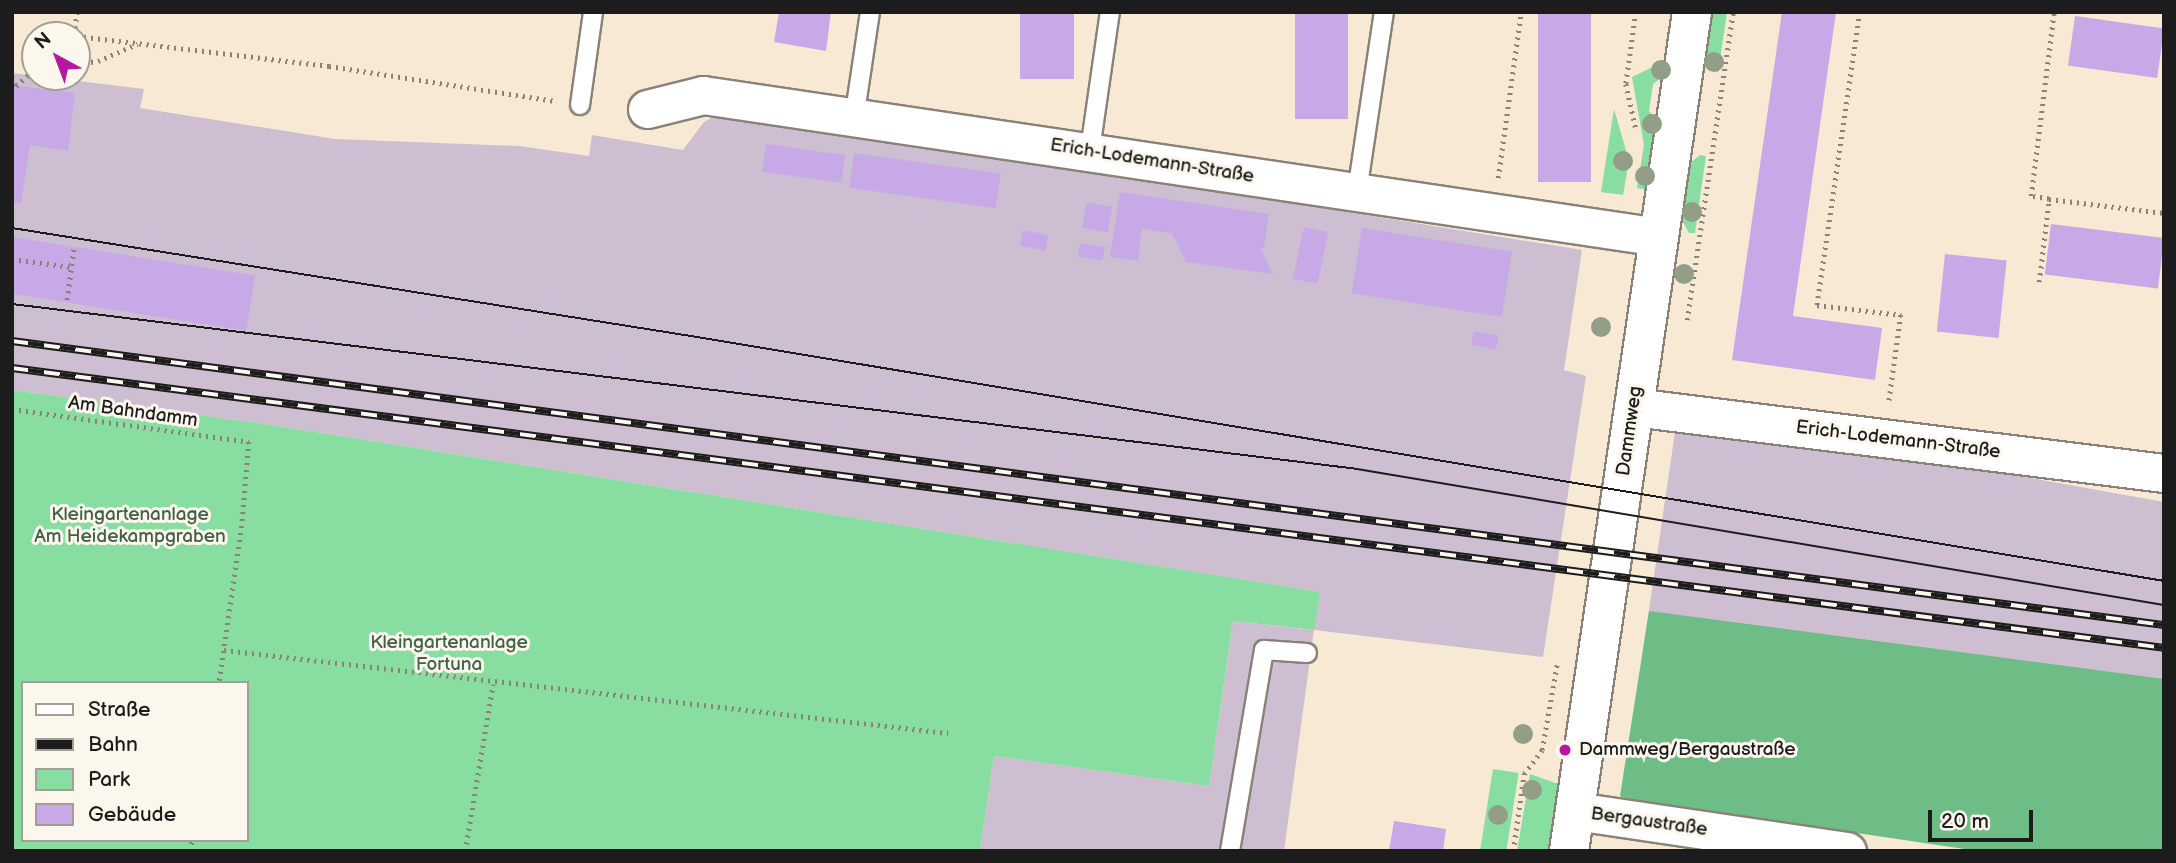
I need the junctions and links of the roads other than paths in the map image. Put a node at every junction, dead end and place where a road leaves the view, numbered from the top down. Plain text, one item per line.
1 (593, 12) edge
2 (870, 12) edge
3 (1110, 12) edge
4 (1384, 12) edge
5 (1692, 12) edge
6 (580, 105) road end
7 (647, 109) dead end
8 (854, 119) junction
9 (1090, 150) junction
10 (1357, 192) junction
11 (1659, 237) junction
12 (1633, 407) junction
13 (2164, 473) edge
14 (1307, 653) dead end
15 (1575, 811) junction
16 (1230, 851) edge
17 (1569, 851) edge
18 (1847, 851) edge

1 - 6 lane
2 - 8 lane
3 - 9 lane
4 - 10 lane
5 - 11 street, Dammweg
7 - 8 street, Erich-Lodemann-Straße
8 - 9 street, Erich-Lodemann-Straße
9 - 10 street, Erich-Lodemann-Straße
10 - 11 street, Erich-Lodemann-Straße
11 - 12 street, Dammweg
12 - 13 street, Erich-Lodemann-Straße
12 - 15 street, Dammweg
14 - 16 lane
15 - 17 street, Dammweg
15 - 18 street, Bergaustraße

